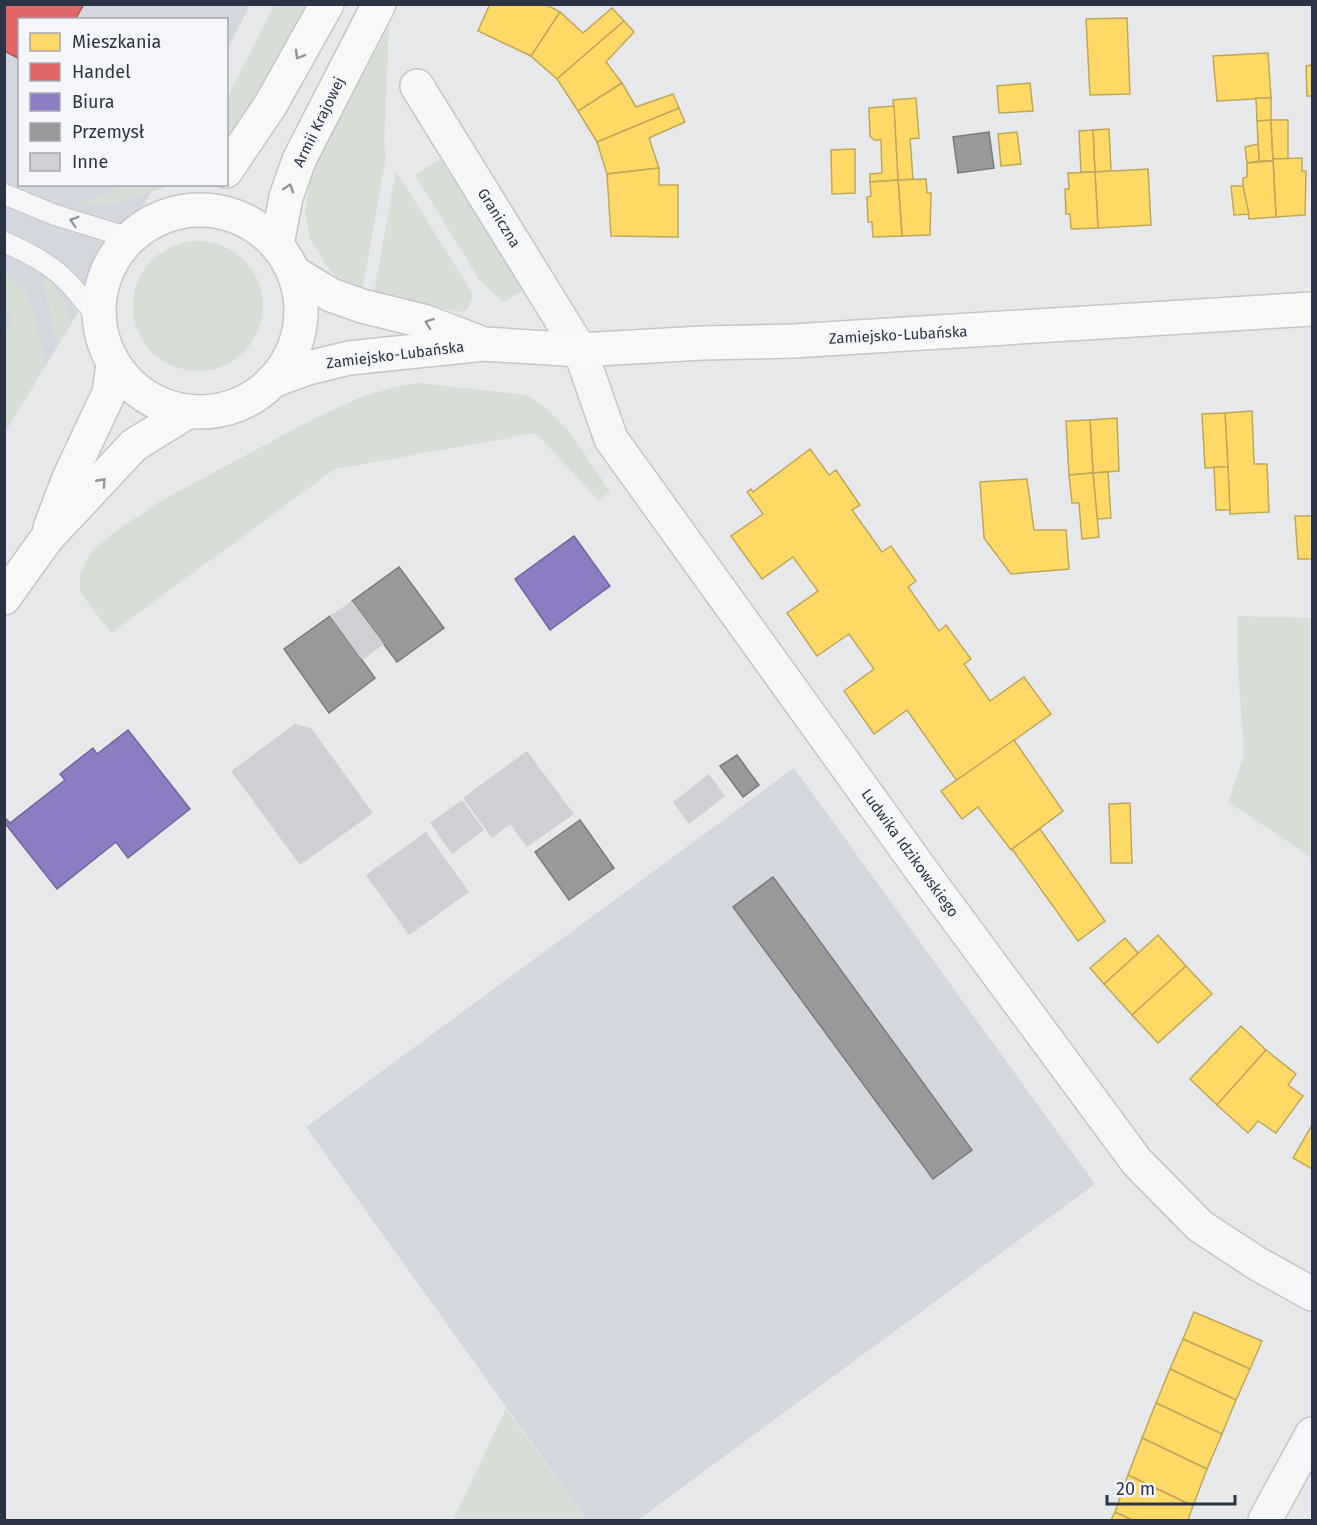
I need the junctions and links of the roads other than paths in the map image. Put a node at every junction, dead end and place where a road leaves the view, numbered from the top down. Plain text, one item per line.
1 (327, 4) edge
2 (379, 4) edge
3 (417, 86) dead end
4 (228, 168) edge
5 (214, 186) edge
6 (4, 194) edge
7 (181, 211) junction
8 (130, 237) junction
9 (4, 242) edge
10 (285, 259) junction
11 (1312, 309) edge
12 (99, 320) junction
13 (484, 344) junction
14 (580, 350) junction
15 (113, 364) junction
16 (272, 381) junction
17 (189, 411) junction
18 (46, 538) junction
19 (4, 598) edge
20 (1312, 1294) edge
21 (1312, 1434) edge
22 (1265, 1521) edge

1 -> 4 main road
10 -> 2 main road, Armii Krajowej
3 - 14 street, Graniczna
5 - 7 main road
8 -> 6 lane
7 - 8 main road
7 - 10 main road
8 - 12 main road
9 - 12 lane
13 -> 10 main road, Zamiejsko-Lubańska
10 - 16 main road
11 - 14 main road, Zamiejsko-Lubańska
12 - 15 main road
13 - 14 main road, Zamiejsko-Lubańska
13 - 16 main road, Zamiejsko-Lubańska
14 - 20 street, Ludwika Idzikowskiego
15 - 17 main road
15 - 18 main road
16 - 17 main road
18 -> 17 main road
18 - 19 main road
21 - 22 street

